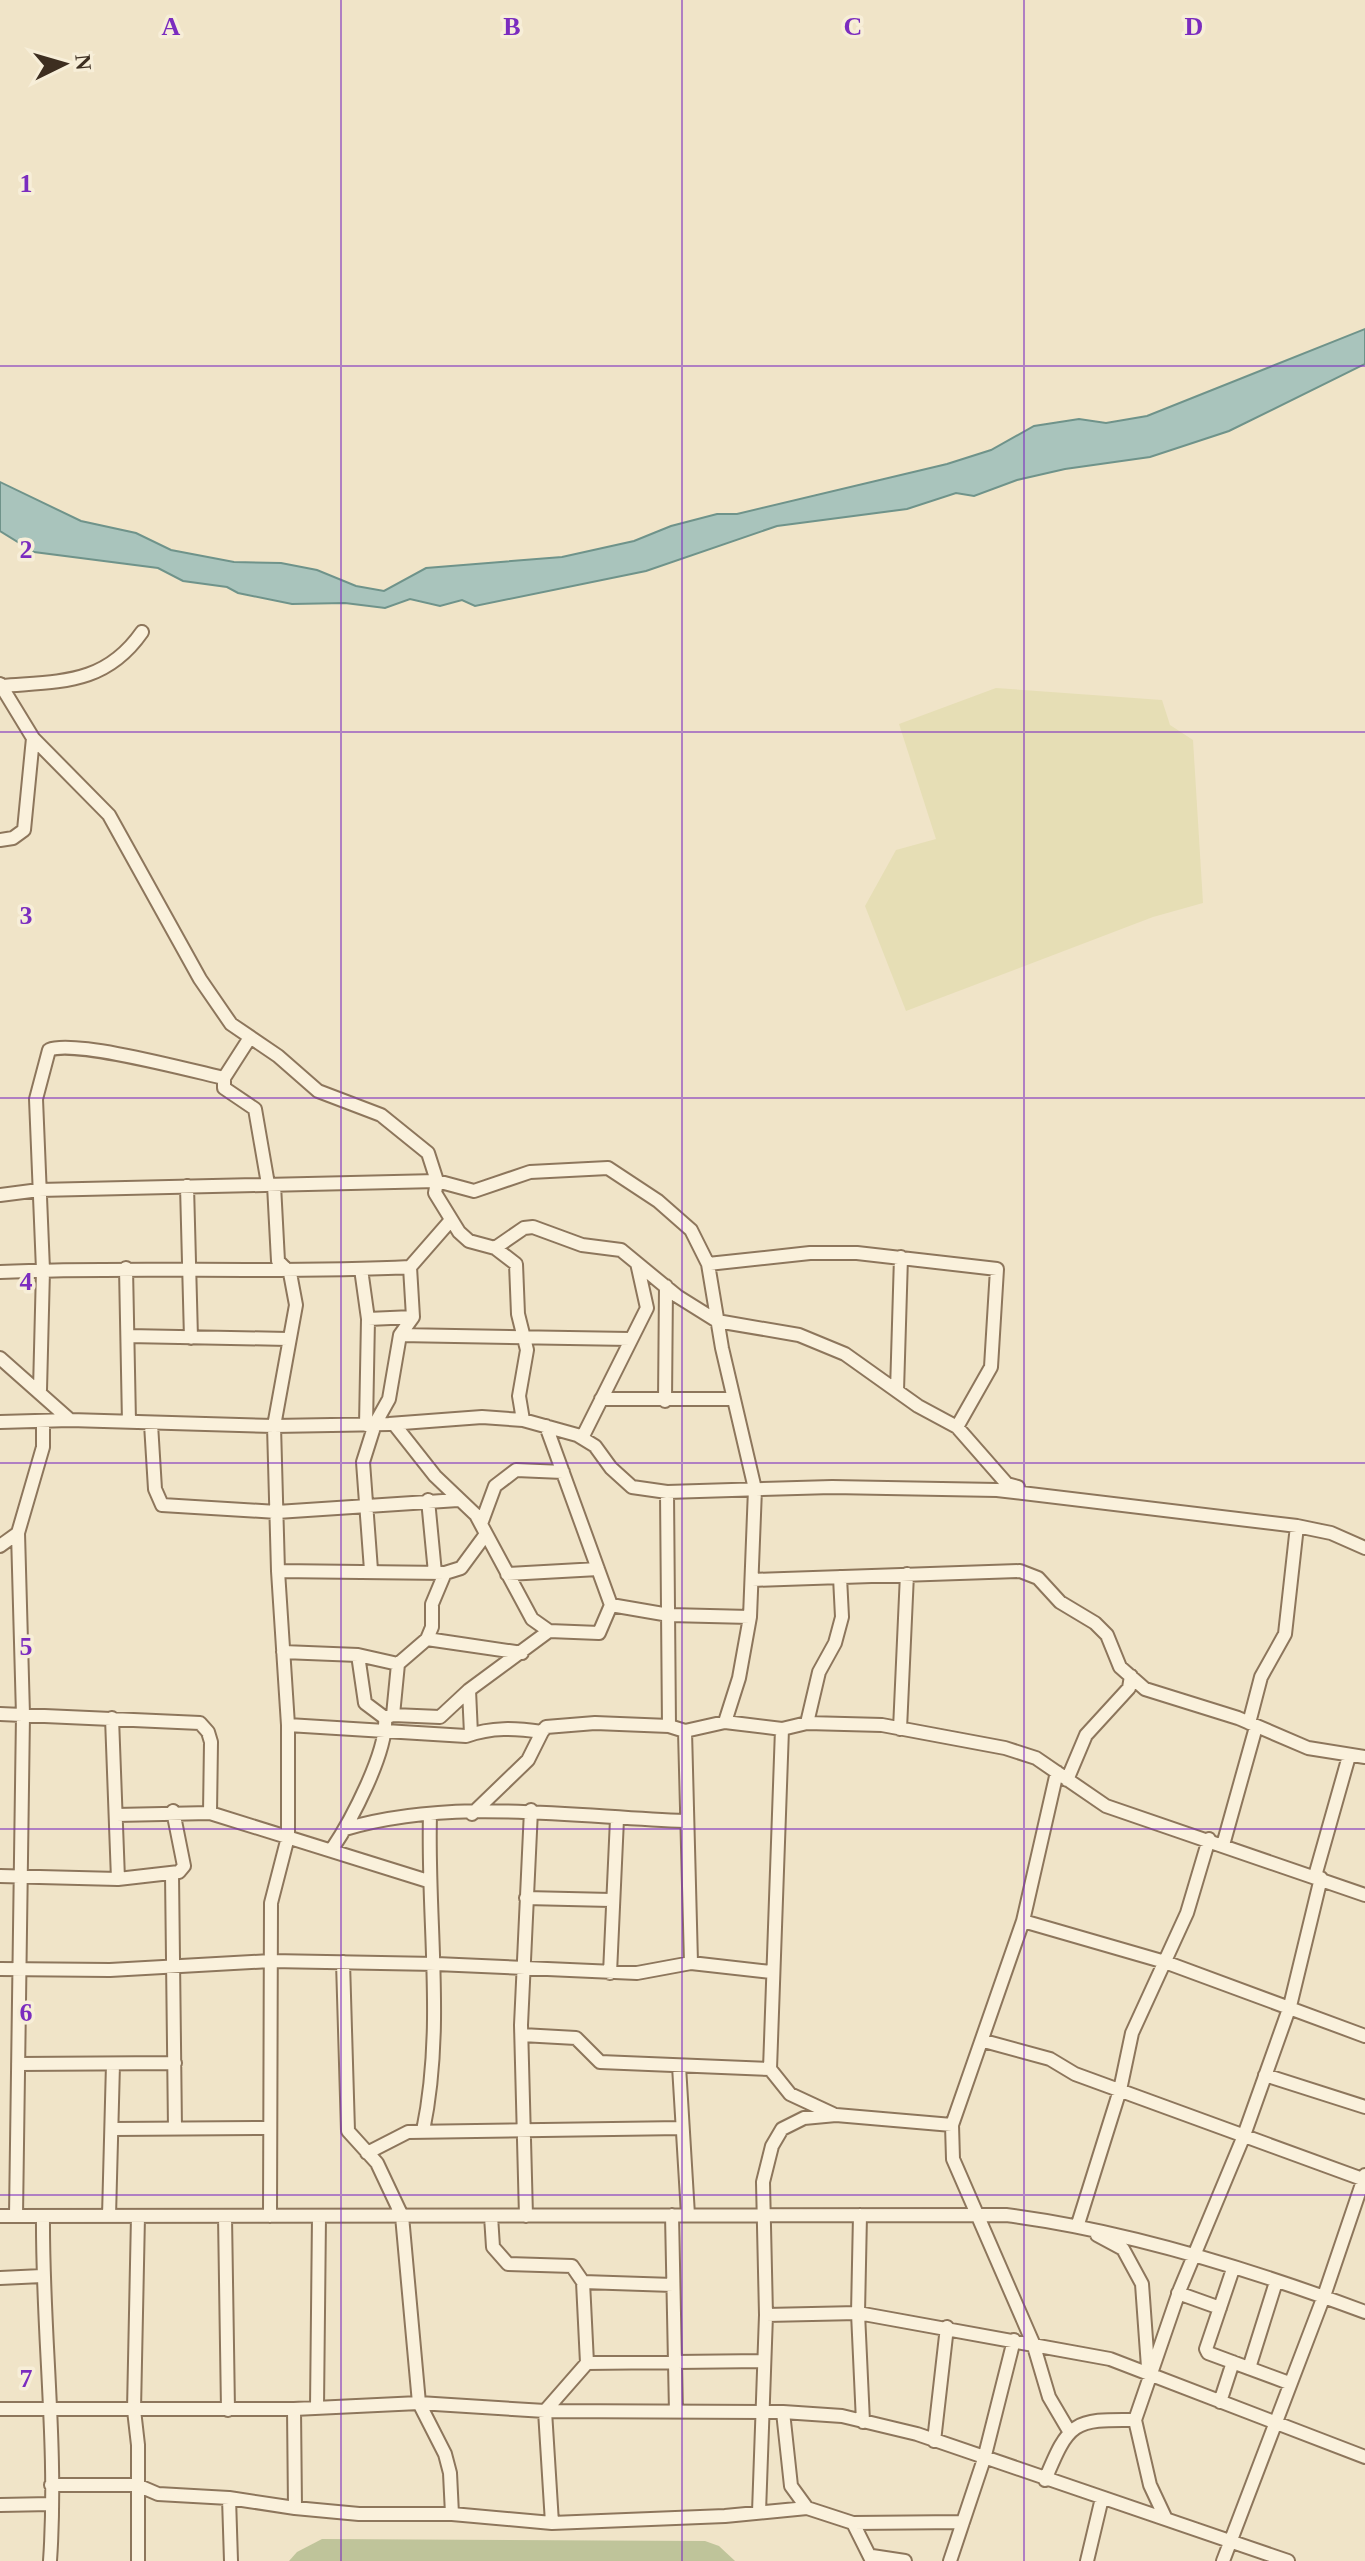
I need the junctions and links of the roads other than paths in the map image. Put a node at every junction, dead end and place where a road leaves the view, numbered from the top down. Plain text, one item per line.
1 (142, 632) dead end
2 (1, 685) edge
3 (33, 738) junction
4 (0, 840) edge
5 (249, 1039) junction
6 (224, 1078) junction
7 (437, 1181) junction
8 (271, 1185) junction
9 (187, 1186) junction
10 (39, 1190) junction
11 (0, 1195) edge
12 (451, 1220) junction
13 (495, 1248) junction
14 (901, 1257) junction
15 (637, 1263) junction
16 (708, 1264) junction
17 (189, 1267) junction
18 (410, 1267) junction
19 (126, 1268) junction
20 (361, 1269) junction
21 (43, 1270) junction
22 (0, 1272) edge
23 (290, 1273) junction
24 (666, 1286) junction
25 (413, 1317) junction
26 (368, 1319) junction
27 (717, 1321) junction
28 (400, 1335) junction
29 (128, 1336) junction
30 (191, 1338) junction
31 (525, 1338) junction
32 (288, 1339) junction
33 (630, 1339) junction
34 (0, 1358) edge
35 (40, 1390) junction
36 (897, 1391) junction
37 (601, 1399) junction
38 (734, 1399) junction
39 (665, 1401) junction
40 (70, 1420) junction
41 (523, 1420) junction
42 (0, 1422) edge
43 (43, 1422) junction
44 (129, 1422) junction
45 (151, 1424) junction
46 (394, 1424) junction
47 (371, 1425) junction
48 (274, 1426) junction
49 (546, 1426) junction
50 (957, 1427) junction
51 (582, 1438) junction
52 (563, 1472) junction
53 (755, 1489) junction
54 (667, 1492) junction
55 (1040, 1494) junction
56 (428, 1500) junction
57 (458, 1500) junction
58 (364, 1506) junction
59 (277, 1512) junction
60 (1297, 1526) junction
61 (483, 1529) junction
62 (18, 1533) junction
63 (0, 1546) edge
64 (1365, 1548) edge
65 (598, 1569) junction
66 (371, 1570) junction
67 (278, 1571) junction
68 (440, 1573) junction
69 (507, 1574) junction
70 (907, 1574) junction
71 (840, 1577) junction
72 (752, 1580) junction
73 (611, 1605) junction
74 (669, 1615) junction
75 (750, 1617) junction
76 (549, 1631) junction
77 (427, 1639) junction
78 (283, 1652) junction
79 (522, 1653) junction
80 (358, 1655) junction
81 (398, 1664) junction
82 (1131, 1676) junction
83 (469, 1690) junction
84 (0, 1714) edge
85 (23, 1715) junction
86 (440, 1717) junction
87 (112, 1718) junction
88 (388, 1720) junction
89 (725, 1722) junction
90 (807, 1723) junction
91 (288, 1725) junction
92 (1252, 1725) junction
93 (669, 1726) junction
94 (782, 1729) junction
95 (900, 1729) junction
96 (685, 1731) junction
97 (542, 1732) junction
98 (438, 1734) junction
99 (471, 1734) junction
100 (1349, 1756) junction
101 (1365, 1757) edge
102 (1062, 1776) junction
103 (531, 1810) junction
104 (173, 1811) junction
105 (210, 1813) junction
106 (472, 1814) junction
107 (116, 1815) junction
108 (430, 1815) junction
109 (617, 1819) junction
110 (685, 1821) junction
111 (345, 1829) junction
112 (288, 1837) junction
113 (1209, 1839) junction
114 (1223, 1845) junction
115 (332, 1849) junction
116 (172, 1874) junction
117 (0, 1876) edge
118 (21, 1877) junction
119 (1318, 1877) junction
120 (118, 1879) junction
121 (428, 1881) junction
122 (1365, 1895) edge
123 (526, 1898) junction
124 (611, 1900) junction
125 (1023, 1921) junction
126 (271, 1961) junction
127 (343, 1962) junction
128 (1165, 1962) junction
129 (691, 1963) junction
130 (436, 1964) junction
131 (171, 1967) junction
132 (523, 1967) junction
133 (0, 1969) edge
134 (20, 1969) junction
135 (771, 1972) junction
136 (610, 1973) junction
137 (1290, 2006) junction
138 (522, 2035) junction
139 (1365, 2036) edge
140 (984, 2041) junction
141 (175, 2063) junction
142 (18, 2064) junction
143 (113, 2064) junction
144 (679, 2066) junction
145 (770, 2069) junction
146 (1265, 2075) junction
147 (1120, 2090) junction
148 (1365, 2107) edge
149 (836, 2115) junction
150 (952, 2125) junction
151 (269, 2128) junction
152 (524, 2128) junction
153 (682, 2128) junction
154 (113, 2129) junction
155 (175, 2129) junction
156 (423, 2131) junction
157 (1243, 2138) junction
158 (367, 2153) junction
159 (1365, 2178) edge
160 (672, 2215) junction
161 (688, 2215) junction
162 (860, 2215) junction
163 (0, 2216) edge
164 (16, 2216) junction
165 (43, 2216) junction
166 (109, 2216) junction
167 (138, 2216) junction
168 (225, 2216) junction
169 (270, 2216) junction
170 (319, 2216) junction
171 (402, 2216) junction
172 (491, 2216) junction
173 (526, 2216) junction
174 (763, 2216) junction
175 (978, 2216) junction
176 (1078, 2224) junction
177 (1193, 2257) junction
178 (1233, 2269) junction
179 (42, 2276) junction
180 (0, 2278) edge
181 (583, 2282) junction
182 (1276, 2282) junction
183 (673, 2285) junction
184 (1178, 2293) junction
185 (1324, 2296) junction
186 (1220, 2308) junction
187 (1365, 2312) edge
188 (858, 2313) junction
189 (766, 2315) junction
190 (947, 2327) junction
191 (1014, 2340) junction
192 (1033, 2343) junction
193 (677, 2360) junction
194 (764, 2361) junction
195 (1233, 2362) junction
196 (587, 2363) junction
197 (1249, 2368) junction
198 (1148, 2375) junction
199 (1289, 2383) junction
200 (1220, 2402) junction
201 (419, 2403) junction
202 (317, 2408) junction
203 (0, 2409) edge
204 (294, 2409) junction
205 (51, 2410) junction
206 (134, 2410) junction
207 (228, 2410) junction
208 (545, 2411) junction
209 (676, 2412) junction
210 (763, 2412) junction
211 (783, 2412) junction
212 (1135, 2420) junction
213 (863, 2422) junction
214 (1275, 2423) junction
215 (1069, 2431) junction
216 (934, 2441) junction
217 (1365, 2457) edge
218 (984, 2459) junction
219 (1045, 2480) junction
220 (51, 2485) junction
221 (137, 2485) junction
222 (229, 2498) junction
223 (1102, 2498) junction
224 (51, 2504) junction
225 (0, 2505) edge
226 (295, 2508) junction
227 (807, 2508) junction
228 (759, 2512) junction
229 (452, 2514) junction
230 (1165, 2517) junction
231 (963, 2522) junction
232 (552, 2523) junction
233 (853, 2523) junction
234 (1231, 2541) junction
235 (872, 2558) edge
236 (50, 2561) edge
237 (138, 2561) edge
238 (231, 2561) edge
239 (905, 2561) edge
240 (950, 2561) edge
241 (1087, 2561) edge
242 (1223, 2561) edge
243 (1288, 2561) edge

1 - 2 street
2 - 3 street
3 - 4 street
3 - 5 street
5 - 6 street
5 - 7 street
6 - 8 street
6 - 10 street
7 - 8 street
7 - 12 street
7 - 16 street
8 - 9 street
8 - 23 street
9 - 10 street
9 - 17 street
10 - 11 street
10 - 21 street
12 - 13 street
12 - 18 street
13 - 15 street
13 - 31 street
14 - 16 street
14 - 36 street
14 - 50 street
15 - 24 street
15 - 33 street
16 - 27 street
17 - 19 street
17 - 23 street
17 - 30 street
18 - 20 street
18 - 25 street
19 - 21 street
19 - 29 street
20 - 23 street
20 - 26 street
21 - 22 street
21 - 35 street
23 - 32 street
24 - 27 street
24 - 39 street
25 - 26 street
25 - 28 street
26 - 47 street
27 - 36 street
27 - 38 street
28 - 31 street
28 - 47 street
29 - 30 street
29 - 44 street
30 - 32 street
31 - 33 street
31 - 41 street
32 - 48 street
33 - 37 street
34 - 35 street
35 - 40 street
36 - 50 street
37 - 39 street
37 - 51 street
38 - 39 street
38 - 53 street
40 - 43 street
40 - 44 street
41 - 46 street
41 - 49 street
42 - 43 street
43 - 62 street
44 - 45 street
45 - 48 street
45 - 59 street
46 - 47 street
46 - 57 street
47 - 48 street
47 - 58 street
48 - 59 street
49 - 51 street
49 - 52 street
50 - 55 street
51 - 54 street
52 - 61 street
52 - 65 street
53 - 54 street
53 - 55 street
53 - 72 street
54 - 74 street
55 - 60 street
56 - 57 street
56 - 58 street
56 - 68 street
57 - 61 street
58 - 59 street
58 - 66 street
59 - 67 street
60 - 64 street
60 - 92 street
61 - 68 street
61 - 69 street
62 - 63 street
62 - 85 street
65 - 69 street
65 - 73 street
66 - 67 street
66 - 68 street
67 - 78 street
68 - 77 street
69 - 76 street
70 - 71 street
70 - 82 street
70 - 95 street
71 - 72 street
71 - 90 street
72 - 75 street
73 - 74 street
73 - 76 street
74 - 75 street
74 - 93 street
75 - 89 street
76 - 79 street
77 - 79 street
77 - 81 street
78 - 80 street
78 - 91 street
79 - 83 street
80 - 81 street
80 - 88 street
81 - 88 street
82 - 92 street
82 - 102 street
83 - 86 street
83 - 99 street
84 - 85 street
85 - 87 street
85 - 118 street
86 - 88 street
86 - 98 street
87 - 105 street
87 - 107 street
88 - 91 street
88 - 98 street
88 - 111 street
89 - 94 street
89 - 96 street
90 - 94 street
90 - 95 street
91 - 112 street
92 - 100 street
92 - 114 street
93 - 96 street
93 - 97 street
94 - 135 street
95 - 102 street
96 - 110 street
97 - 99 street
97 - 106 street
98 - 99 street
100 - 101 street
100 - 119 street
102 - 113 street
102 - 125 street
103 - 106 street
103 - 109 street
103 - 123 street
104 - 105 street
104 - 107 street
104 - 116 street
105 - 112 street
106 - 108 street
107 - 120 street
108 - 111 street
108 - 121 street
109 - 110 street
109 - 124 street
110 - 129 street
111 - 115 street
112 - 115 street
112 - 126 street
113 - 114 street
113 - 128 street
114 - 119 street
115 - 121 street
116 - 120 street
116 - 131 street
117 - 118 street
118 - 120 street
118 - 134 street
119 - 122 street
119 - 137 street
121 - 130 street
123 - 124 street
123 - 132 street
124 - 136 street
125 - 128 street
125 - 140 street
126 - 127 street
126 - 131 street
126 - 151 street
127 - 130 street
127 - 158 street
128 - 137 street
128 - 147 street
129 - 135 street
129 - 136 street
130 - 132 street
130 - 156 street
131 - 134 street
131 - 141 street
132 - 136 street
132 - 138 street
133 - 134 street
134 - 142 street
135 - 145 street
137 - 139 street
137 - 146 street
138 - 144 street
138 - 152 street
140 - 147 street
140 - 150 street
141 - 143 street
141 - 155 street
142 - 143 street
142 - 164 street
143 - 154 street
144 - 145 street
144 - 153 street
145 - 149 street
146 - 148 street
146 - 157 street
147 - 157 street
147 - 176 street
149 - 150 street
149 - 174 street
150 - 175 street
151 - 155 street
151 - 169 street
152 - 153 street
152 - 156 street
152 - 173 street
153 - 161 street
154 - 155 street
154 - 166 street
156 - 158 street
157 - 159 street
157 - 177 street
158 - 171 street
159 - 185 street
160 - 161 street
160 - 173 street
160 - 183 street
161 - 174 street
162 - 174 street
162 - 175 street
162 - 188 street
163 - 164 street
164 - 165 street
165 - 166 street
165 - 179 street
166 - 167 street
167 - 168 street
167 - 206 street
168 - 169 street
168 - 207 street
169 - 170 street
170 - 171 street
170 - 202 street
171 - 172 street
171 - 201 street
172 - 173 street
172 - 181 street
174 - 189 street
175 - 176 street
175 - 192 street
176 - 177 street
176 - 198 street
177 - 178 street
177 - 184 street
178 - 182 street
178 - 186 street
179 - 180 street
179 - 205 street
181 - 183 street
181 - 196 street
182 - 185 street
182 - 197 street
183 - 193 street
184 - 186 street
184 - 198 street
185 - 187 street
185 - 199 street
186 - 195 street
188 - 189 street
188 - 190 street
188 - 213 street
189 - 194 street
190 - 191 street
190 - 216 street
191 - 192 street
191 - 218 street
192 - 198 street
192 - 215 street
193 - 194 street
193 - 196 street
193 - 209 street
194 - 210 street
195 - 197 street
195 - 200 street
196 - 208 street
197 - 199 street
198 - 200 street
198 - 212 street
199 - 214 street
200 - 214 street
201 - 202 street
201 - 208 street
201 - 229 street
202 - 204 street
203 - 205 street
204 - 207 street
204 - 226 street
205 - 206 street
205 - 220 street
206 - 207 street
206 - 221 street
208 - 209 street
208 - 232 street
209 - 210 street
210 - 211 street
210 - 228 street
211 - 213 street
211 - 227 street
212 - 215 street
212 - 230 street
213 - 216 street
214 - 217 street
214 - 234 street
215 - 219 street
216 - 218 street
218 - 219 street
218 - 231 street
219 - 223 street
220 - 221 street
220 - 224 street
221 - 222 street
221 - 237 street
222 - 226 street
222 - 238 street
223 - 230 street
223 - 241 street
224 - 225 street
224 - 236 street
226 - 229 street
227 - 228 street
227 - 233 street
228 - 232 street
229 - 232 street
230 - 234 street
231 - 233 street
231 - 240 street
233 - 235 street
234 - 242 street
234 - 243 street
235 - 239 street

